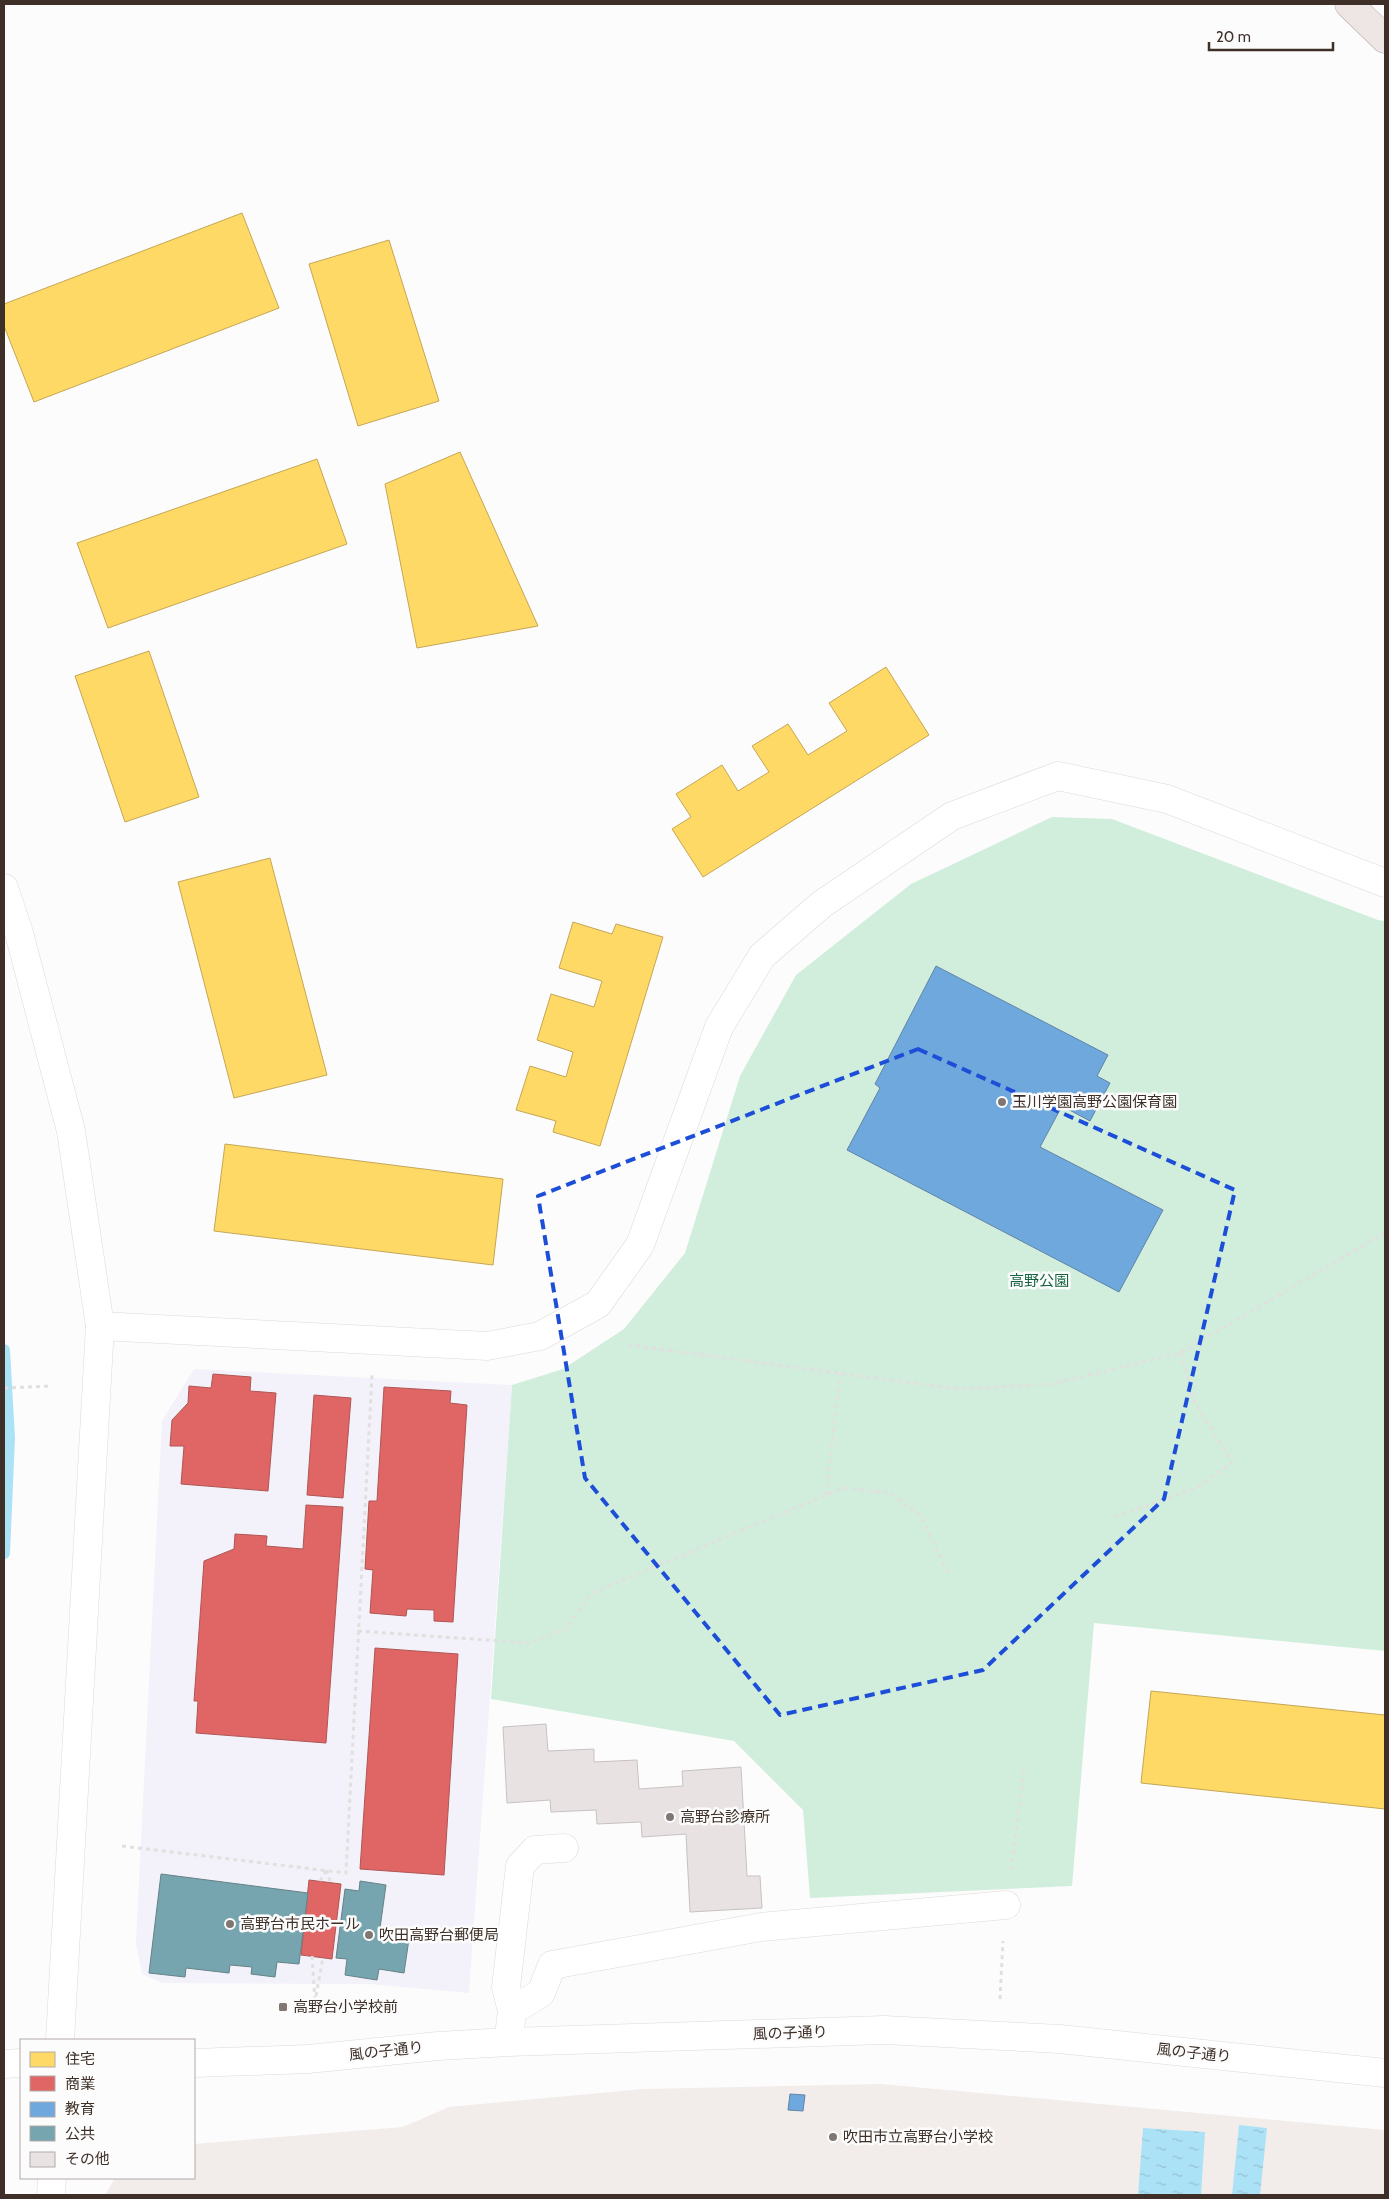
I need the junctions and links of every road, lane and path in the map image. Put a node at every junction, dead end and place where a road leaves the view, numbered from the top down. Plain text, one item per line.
1 (1349, 4) edge
2 (1385, 38) edge
3 (1385, 883) edge
4 (4, 888) edge
5 (1385, 1233) edge
6 (100, 1326) junction
7 (628, 1345) dead end
8 (1180, 1353) junction
9 (372, 1367) dead end
10 (840, 1374) junction
11 (51, 1386) dead end
12 (4, 1388) edge
13 (826, 1496) junction
14 (1115, 1517) dead end
15 (948, 1573) dead end
16 (358, 1631) junction
17 (1024, 1771) dead end
18 (122, 1846) dead end
19 (564, 1848) dead end
20 (326, 1870) junction
21 (320, 1881) dead end
22 (330, 1883) dead end
23 (1006, 1905) junction
24 (312, 1956) dead end
25 (323, 1957) dead end
26 (1000, 2001) dead end
27 (512, 2011) junction
28 (60, 2039) edge
29 (508, 2042) junction
30 (20, 2063) edge
31 (195, 2063) edge
32 (4, 2064) edge
33 (1385, 2073) edge
34 (52, 2179) edge
35 (51, 2195) edge

1 - 2 main road
3 - 6 street
4 - 6 street
5 - 8 path
6 - 28 street
7 - 10 path
8 - 10 path
8 - 14 path
9 - 16 path
10 - 13 path
11 - 12 path
13 - 15 path
13 - 16 path
16 - 20 path
17 - 23 path
18 - 20 path
19 - 27 street
20 - 21 path
20 - 22 path
23 - 26 path
23 - 27 street
24 - 25 path
27 - 29 street
29 - 31 street, 風の子通り
29 - 33 street, 風の子通り
30 - 32 street
34 - 35 street

